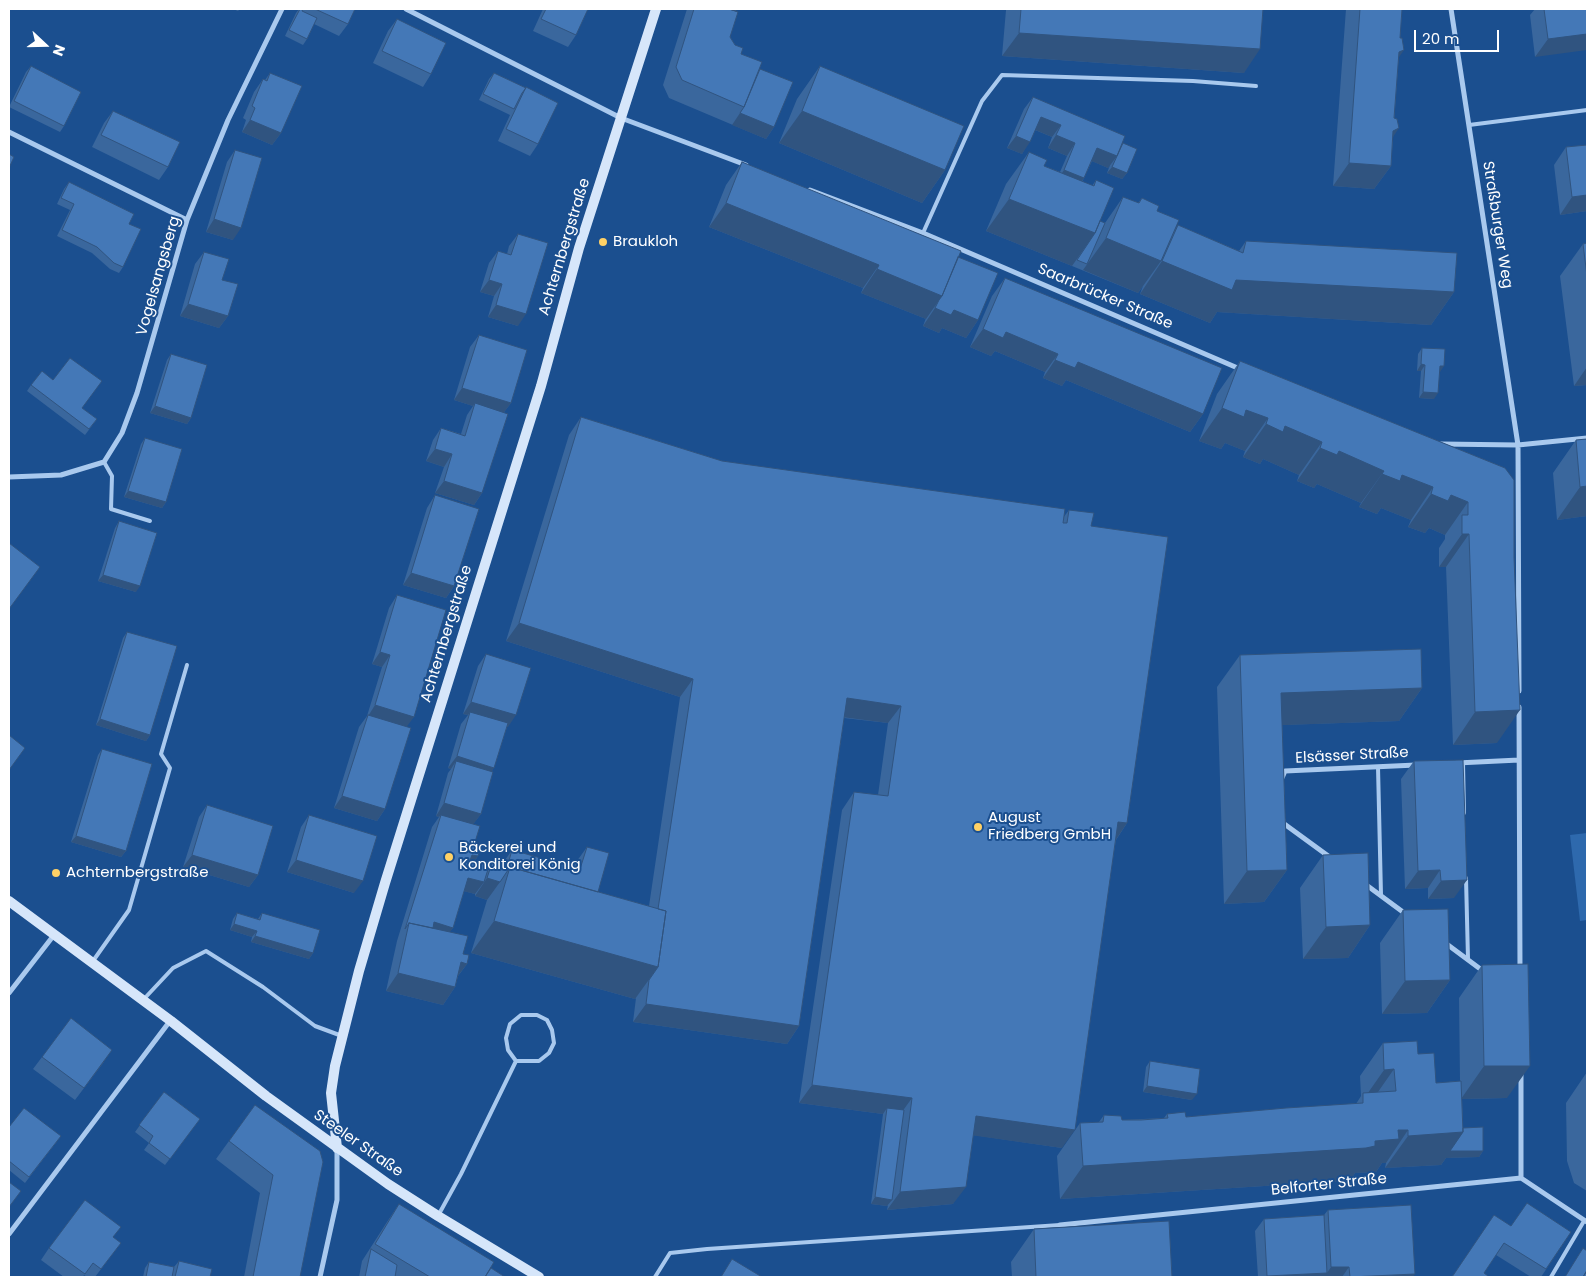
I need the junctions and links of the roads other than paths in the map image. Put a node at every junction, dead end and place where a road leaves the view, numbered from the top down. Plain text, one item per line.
1 (282, 9) edge
2 (406, 9) edge
3 (656, 9) edge
4 (1451, 9) edge
5 (1256, 86) dead end
6 (1587, 110) edge
7 (621, 118) junction
8 (1469, 125) junction
9 (9, 132) edge
10 (749, 166) edge
11 (804, 187) edge
12 (187, 220) junction
13 (923, 233) junction
14 (1250, 374) edge
15 (1587, 438) edge
16 (1433, 444) edge
17 (1518, 445) junction
18 (104, 462) junction
19 (9, 477) edge
20 (150, 521) dead end
21 (187, 664) dead end
22 (1519, 760) junction
23 (1454, 763) edge
24 (1463, 763) junction
25 (1426, 765) edge
26 (1378, 767) junction
27 (1278, 787) edge
28 (1282, 814) edge
29 (1465, 822) edge
30 (1336, 862) edge
31 (1466, 871) edge
32 (1358, 879) edge
33 (1381, 895) junction
34 (9, 901) edge
35 (1412, 918) edge
36 (54, 935) junction
37 (1436, 936) edge
38 (1468, 959) junction
39 (92, 962) junction
40 (1486, 973) edge
41 (1512, 973) edge
42 (9, 992) edge
43 (142, 1000) junction
44 (171, 1021) junction
45 (342, 1036) junction
46 (516, 1061) junction
47 (1521, 1061) edge
48 (337, 1148) junction
49 (1521, 1178) junction
50 (438, 1216) junction
51 (1586, 1222) edge
52 (1060, 1225) joint
53 (9, 1234) edge
54 (320, 1277) edge
55 (538, 1277) edge
56 (655, 1277) edge
57 (1552, 1277) edge

1 - 12 street, Vogelsangsberg
2 - 7 street
3 - 7 street, Achternbergstraße
4 - 8 street, Straßburger Weg
5 - 13 lane
6 - 8 lane
7 - 10 street
7 - 45 street, Achternbergstraße
8 - 17 street, Straßburger Weg
9 - 12 street
11 - 13 street, Saarbrücker Straße
12 - 18 street, Vogelsangsberg
13 - 14 street, Saarbrücker Straße
15 - 17 street
16 - 17 street
17 - 22 street
18 - 19 street
18 - 20 lane
21 - 39 lane
22 - 24 street
22 - 41 street
23 - 24 street
24 - 29 lane
25 - 26 street, Elsässer Straße
26 - 27 street, Elsässer Straße
26 - 33 lane
28 - 30 street
31 - 38 lane
32 - 33 street
33 - 35 street
34 - 36 street, Steeler Straße
36 - 39 street, Steeler Straße
36 - 42 street
37 - 38 street
38 - 40 street
39 - 43 street, Steeler Straße
43 - 44 street, Steeler Straße
43 - 45 lane
44 - 48 street, Steeler Straße
44 - 53 street
45 - 48 street, Achternbergstraße
46 - 46 lane
46 - 50 lane
47 - 49 street
48 - 50 street, Steeler Straße
48 - 54 street, Achternbergstraße
49 - 51 street
49 - 52 street, Belforter Straße
50 - 55 street, Steeler Straße
51 - 57 lane
52 - 56 lane

